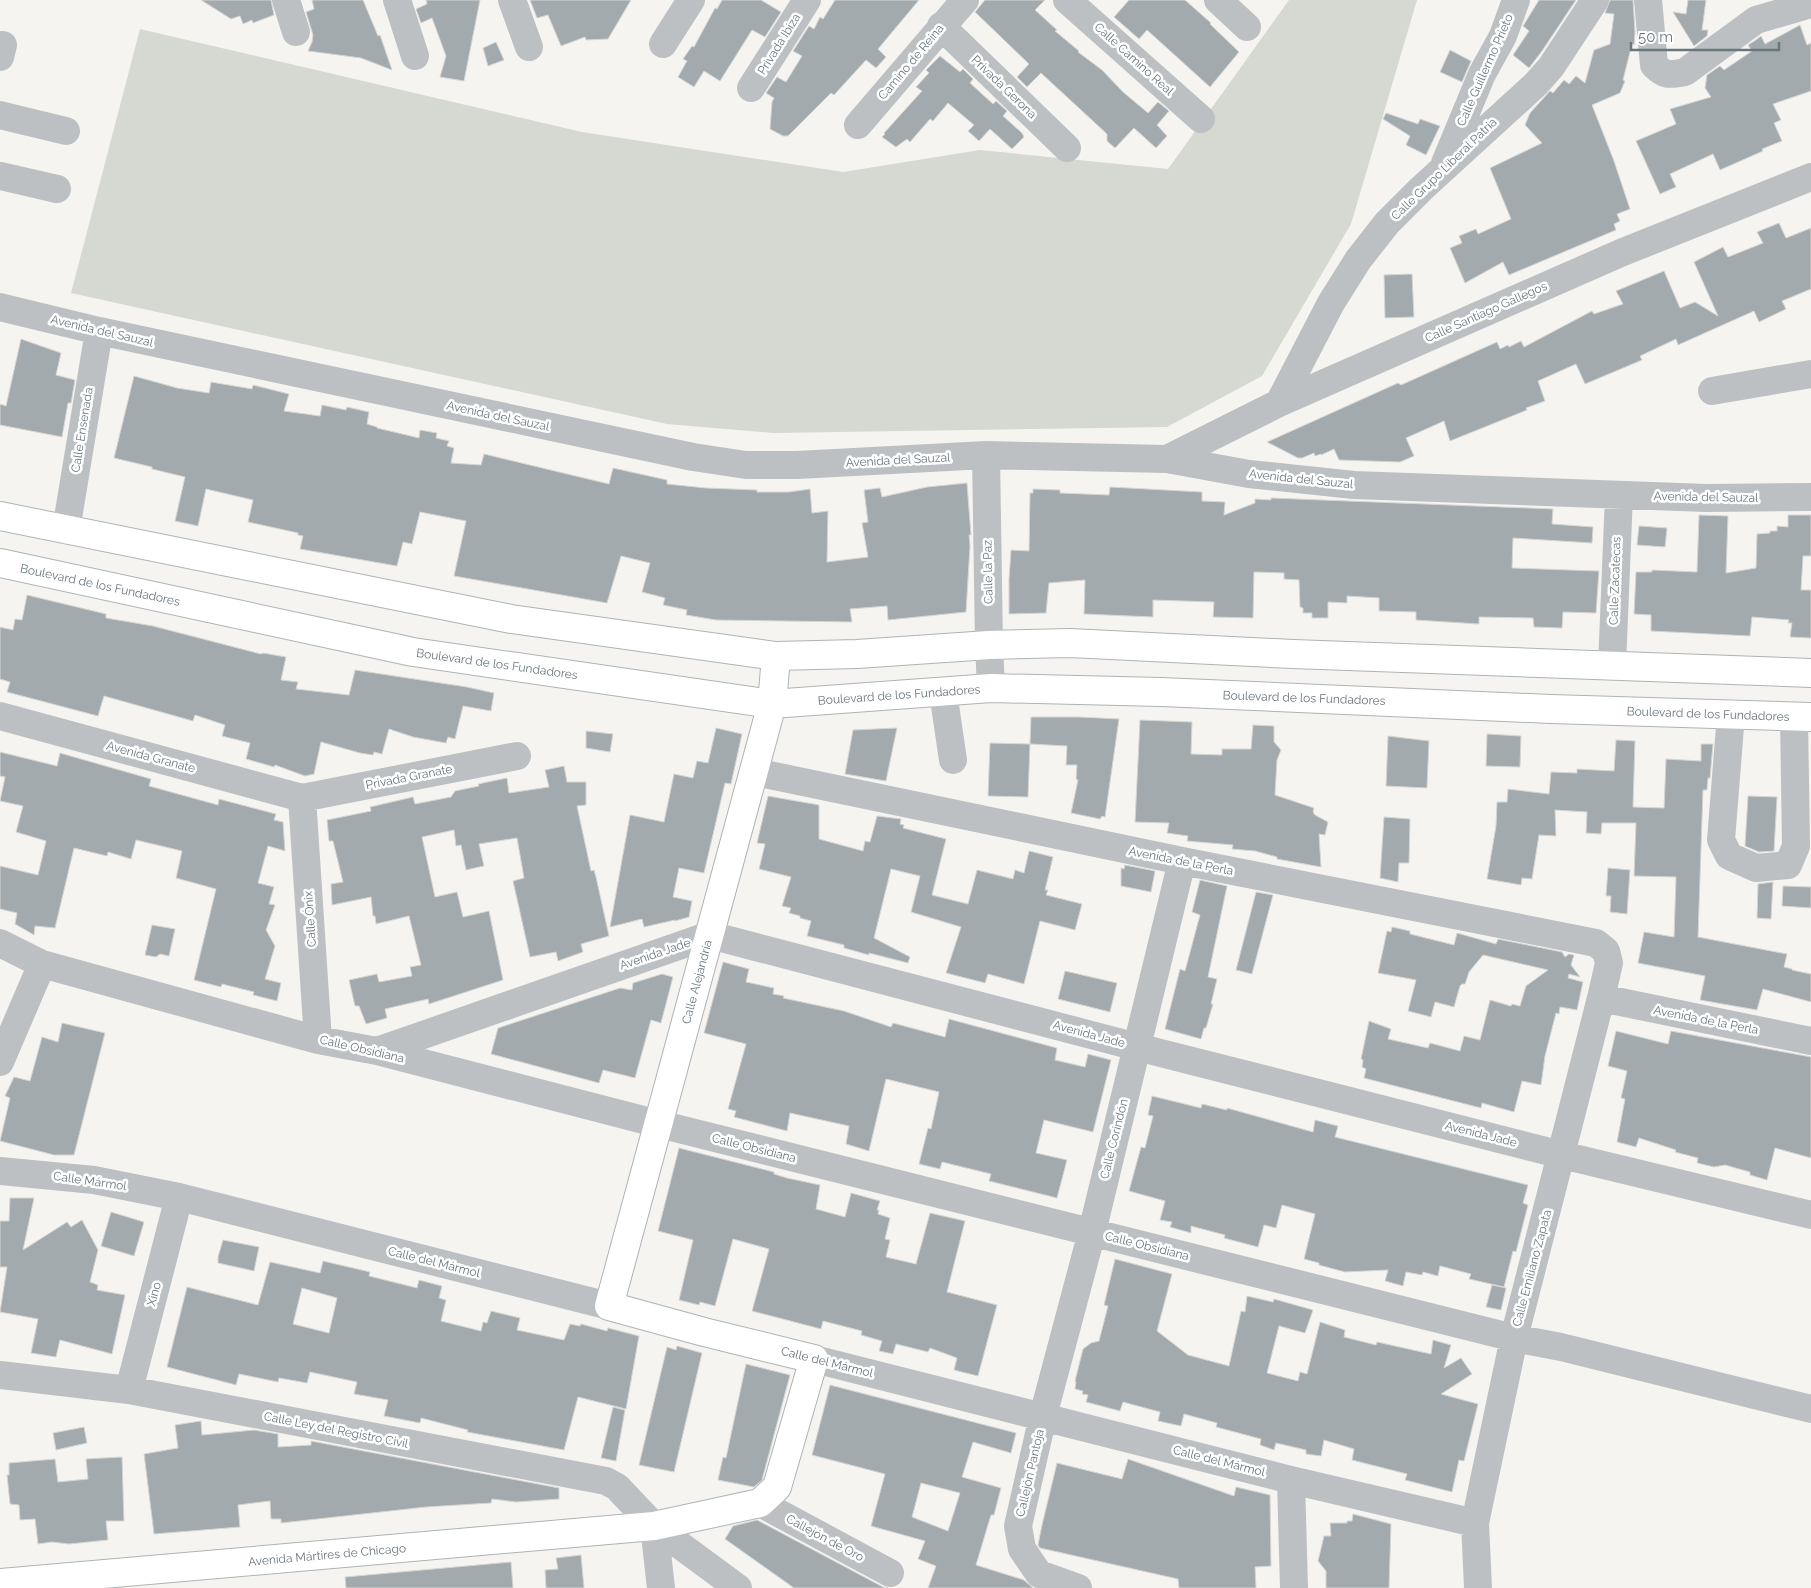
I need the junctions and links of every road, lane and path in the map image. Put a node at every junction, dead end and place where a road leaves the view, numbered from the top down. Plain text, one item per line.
1 (286, 0) edge
2 (397, 0) edge
3 (512, 0) edge
4 (691, 0) edge
5 (807, 0) edge
6 (965, 0) edge
7 (1067, 0) edge
8 (1218, 0) edge
9 (1516, 0) edge
10 (1595, 0) edge
11 (1648, 0) edge
12 (1811, 4) edge
13 (1757, 10) edge
14 (941, 26) junction
15 (1247, 27) dead end
16 (296, 32) dead end
17 (663, 44) dead end
18 (529, 47) dead end
19 (415, 56) dead end
20 (751, 88) dead end
21 (0, 115) edge
22 (1200, 119) dead end
23 (858, 125) dead end
24 (66, 131) dead end
25 (1067, 148) dead end
26 (1443, 169) junction
27 (0, 176) edge
28 (1811, 177) edge
29 (57, 189) dead end
30 (0, 306) edge
31 (99, 331) junction
32 (1811, 374) edge
33 (1712, 391) dead end
34 (1279, 403) junction
35 (986, 455) junction
36 (1167, 459) junction
37 (1619, 495) junction
38 (1811, 497) edge
39 (0, 516) edge
40 (66, 530) junction
41 (0, 563) edge
42 (988, 645) junction
43 (776, 656) junction
44 (1612, 666) junction
45 (1811, 673) edge
46 (991, 688) junction
47 (943, 692) junction
48 (772, 704) junction
49 (1731, 714) junction
50 (0, 716) edge
51 (1802, 717) edge
52 (517, 756) dead end
53 (953, 760) dead end
54 (755, 772) junction
55 (302, 798) junction
56 (1182, 861) junction
57 (710, 934) junction
58 (0, 943) edge
59 (1606, 951) joint
60 (42, 964) junction
61 (1601, 998) junction
62 (318, 1040) junction
63 (1811, 1041) edge
64 (1137, 1047) junction
65 (377, 1052) junction
66 (0, 1062) edge
67 (659, 1124) junction
68 (1562, 1155) junction
69 (0, 1170) edge
70 (179, 1197) junction
71 (1811, 1216) edge
72 (1092, 1232) junction
73 (609, 1306) junction
74 (1514, 1338) junction
75 (814, 1358) junction
76 (0, 1375) edge
77 (129, 1390) junction
78 (1811, 1410) edge
79 (1043, 1416) junction
80 (1291, 1480) junction
81 (760, 1503) junction
82 (1475, 1523) junction
83 (654, 1526) junction
84 (890, 1573) dead end
85 (133, 1580) edge
86 (0, 1583) edge
87 (662, 1588) edge
88 (738, 1588) edge
89 (1078, 1588) edge
90 (1294, 1588) edge
91 (1478, 1588) edge

1 - 16 street
2 - 19 street
3 - 18 street
4 - 17 street
5 - 20 street, Privada Ibiza
6 - 14 street, Camino de Reina
7 - 22 street, Calle Camino Real
8 - 15 street
9 - 26 street, Calle Guillermo Prieto
10 - 26 street, Calle Grupo Liberal Patria
11 - 13 street
12 - 13 street
14 - 23 street, Camino de Reina
14 - 25 street, Privada Gerona
21 - 24 street
26 - 34 street, Calle Grupo Liberal Patria
27 - 29 street
28 - 34 street, Calle Santiago Gallegos
30 - 31 street, Avenida del Sauzal
31 - 35 street, Avenida del Sauzal
31 - 40 street, Calle Ensenada
32 - 33 street
34 - 36 street, Calle Santiago Gallegos
35 - 36 street, Avenida del Sauzal
35 - 42 street, Calle la Paz
36 - 37 street, Avenida del Sauzal
37 - 38 street, Avenida del Sauzal
37 - 44 street, Calle Zacatecas
39 - 40 main road
40 - 43 main road
41 - 48 main road, Boulevard de los Fundadores
42 - 43 main road
42 - 44 main road
42 - 46 street, Calle la Paz
43 - 48 main road, Calle Alejandría
44 - 45 main road
46 - 47 main road, Boulevard de los Fundadores
46 - 49 main road, Boulevard de los Fundadores
47 - 48 main road, Boulevard de los Fundadores
47 - 53 street
48 - 54 main road, Calle Alejandría
49 - 51 main road, Boulevard de los Fundadores
49 - 51 street
50 - 55 street, Avenida Granate
52 - 55 street, Privada Granate
54 - 56 street, Avenida de la Perla
54 - 57 main road, Calle Alejandría
55 - 62 street, Calle Ónix
56 - 59 street, Avenida de la Perla
56 - 64 street, Calle Corindón
57 - 64 street, Avenida Jade
57 - 65 street, Avenida Jade
57 - 67 main road, Calle Alejandría
58 - 60 street, Calle Obsidiana
59 - 61 street, Calle Emiliano Zapata
60 - 62 street, Calle Obsidiana
60 - 66 street
61 - 63 street, Avenida de la Perla
61 - 68 street, Calle Emiliano Zapata
62 - 65 street, Calle Obsidiana
64 - 68 street, Avenida Jade
64 - 72 street, Calle Corindón
65 - 67 street, Calle Obsidiana
67 - 72 street, Calle Obsidiana
67 - 73 main road, Calle Alejandría
68 - 71 street, Avenida Jade
68 - 74 street, Calle Emiliano Zapata
69 - 70 street, Calle Mármol
70 - 73 street, Calle del Mármol
70 - 77 street, Xino
72 - 74 street, Calle Obsidiana
72 - 79 street, Calle Corindón
73 - 75 main road, Calle del Mármol
74 - 78 street, Calle Obsidiana
74 - 82 street, Calle Emiliano Zapata
75 - 79 street, Calle del Mármol
75 - 81 main road
76 - 77 street, Calle Ley del Registro Civil
77 - 83 street, Calle Ley del Registro Civil
79 - 80 street, Calle del Mármol
79 - 89 street, Callejón Pantoja
80 - 82 street, Calle del Mármol
80 - 90 street
81 - 83 main road, Avenida Mártires de Chicago
81 - 84 street, Callejón de Oro
82 - 91 street, Calle Emiliano Zapata
83 - 85 main road, Avenida Mártires de Chicago
83 - 87 street
83 - 88 street
85 - 86 main road, Avenida Mártires de Chicago

